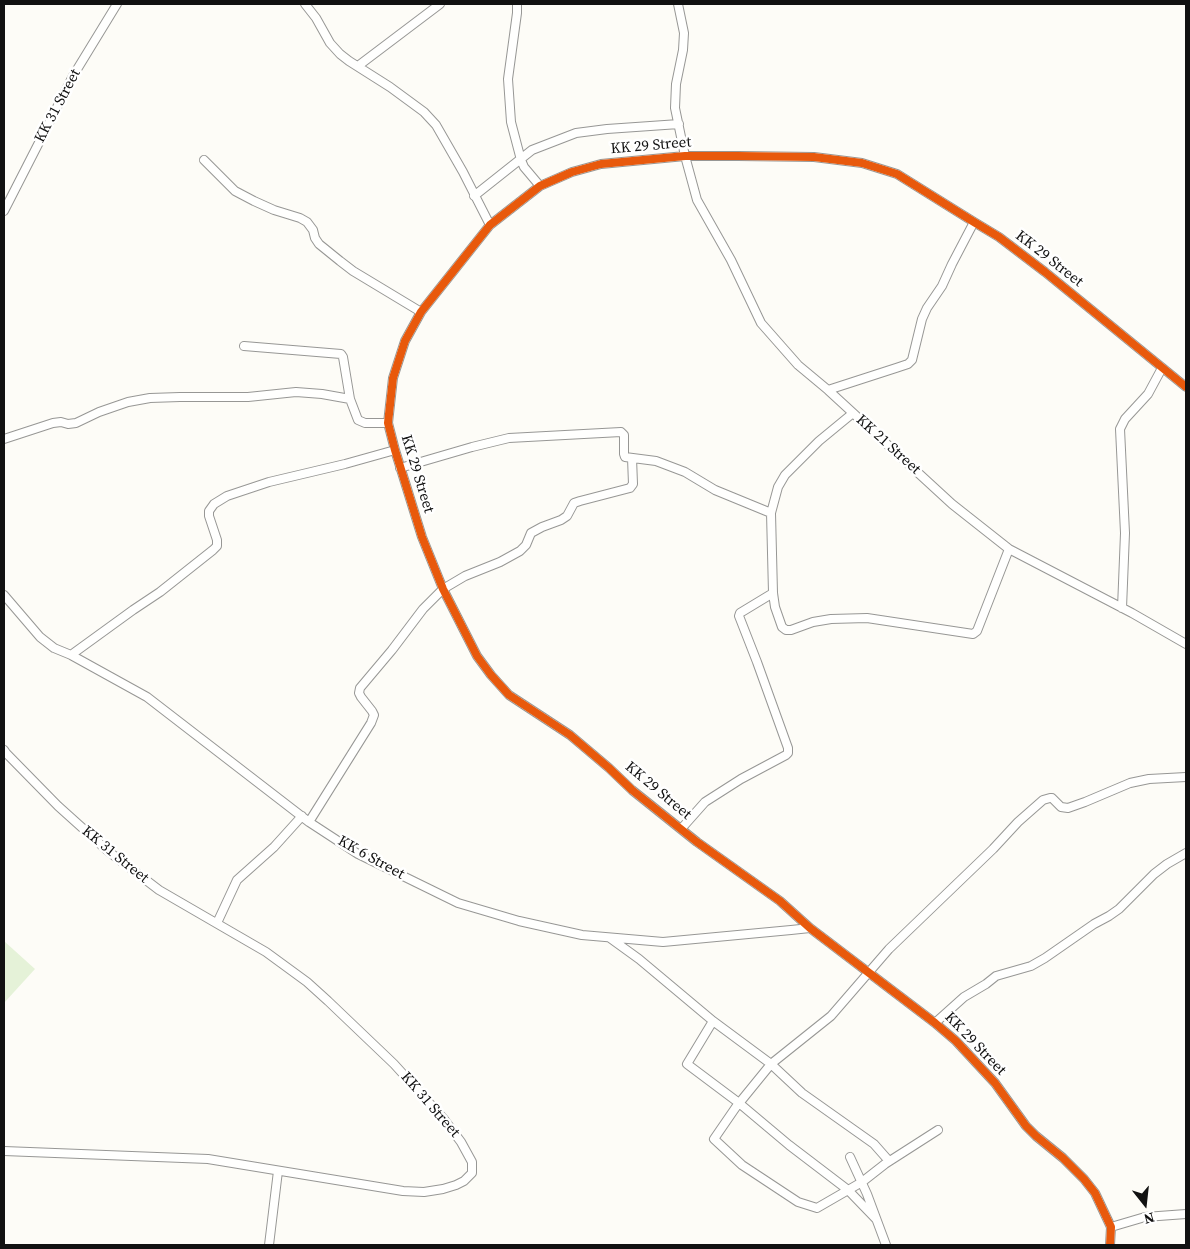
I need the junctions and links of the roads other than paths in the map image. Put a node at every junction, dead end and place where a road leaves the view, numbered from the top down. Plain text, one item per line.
1 (117, 4) edge
2 (306, 4) edge
3 (440, 4) edge
4 (517, 4) edge
5 (678, 4) edge
6 (358, 66) junction
7 (678, 124) junction
8 (685, 156) junction
9 (204, 160) dead end
10 (521, 160) junction
11 (540, 186) junction
12 (474, 196) junction
13 (4, 211) edge
14 (974, 222) junction
15 (490, 225) junction
16 (421, 312) junction
17 (244, 346) dead end
18 (1162, 368) junction
19 (1186, 387) edge
20 (828, 390) junction
21 (350, 399) junction
22 (853, 413) junction
23 (388, 424) junction
24 (4, 439) edge
25 (395, 450) junction
26 (632, 458) junction
27 (400, 468) junction
28 (770, 513) junction
29 (1009, 549) junction
30 (443, 589) junction
31 (773, 593) junction
32 (4, 595) edge
33 (1122, 608) junction
34 (1186, 644) edge
35 (71, 655) junction
36 (4, 750) edge
37 (1186, 777) edge
38 (302, 816) junction
39 (310, 822) junction
40 (681, 829) junction
41 (1186, 853) edge
42 (217, 923) junction
43 (810, 928) junction
44 (609, 937) junction
45 (868, 972) junction
46 (713, 1021) junction
47 (935, 1023) junction
48 (771, 1064) junction
49 (739, 1103) junction
50 (938, 1130) dead end
51 (4, 1150) edge
52 (850, 1157) dead end
53 (889, 1161) junction
54 (278, 1171) junction
55 (862, 1182) junction
56 (848, 1190) junction
57 (1186, 1214) edge
58 (876, 1219) junction
59 (1111, 1226) junction
60 (269, 1245) edge
61 (886, 1245) edge
62 (1110, 1245) edge

1 - 13 street, KK 31 Street
2 - 6 street
3 - 6 street
4 - 10 street
5 - 7 street, KK 21 Street
6 - 12 street
7 - 8 street, KK 21 Street
7 - 10 street
8 - 11 street, KK 29 Street
8 - 14 street, KK 29 Street
8 - 20 street, KK 21 Street
9 - 16 street
10 - 11 street
10 - 12 street
11 - 15 street, KK 29 Street
12 - 15 street
14 - 18 street, KK 29 Street
14 - 20 street
15 - 16 street, KK 29 Street
16 - 23 street, KK 29 Street
17 - 21 street
18 - 19 street, KK 29 Street
18 - 33 street
20 - 22 street, KK 21 Street
21 - 23 street
21 - 24 street
22 - 28 street
22 - 29 street, KK 21 Street
23 - 25 street, KK 29 Street
25 - 27 street, KK 29 Street
25 - 35 street
26 - 27 street
26 - 28 street
26 - 30 street
27 - 30 street, KK 29 Street
28 - 31 street
29 - 31 street
29 - 33 street, KK 21 Street
30 - 39 street
30 - 40 street, KK 29 Street
31 - 40 street
32 - 35 street, KK 6 Street
33 - 34 street, KK 21 Street
35 - 38 street, KK 6 Street
36 - 42 street, KK 31 Street
37 - 45 street
38 - 39 street, KK 6 Street
38 - 42 street
39 - 44 street, KK 6 Street
40 - 43 street, KK 29 Street
41 - 47 street
42 - 54 street, KK 31 Street
43 - 44 street, KK 6 Street
43 - 45 street, KK 29 Street
44 - 46 street
45 - 47 street, KK 29 Street
45 - 48 street
46 - 48 street
46 - 49 street
47 - 59 street, KK 29 Street
48 - 49 street
48 - 53 street
49 - 56 street
49 - 56 street
50 - 53 street
51 - 54 street, KK 31 Street
52 - 55 street
53 - 55 street
54 - 60 street
55 - 56 street
55 - 58 street
56 - 58 street
57 - 59 street
58 - 61 street
59 - 62 street, KK 29 Street

